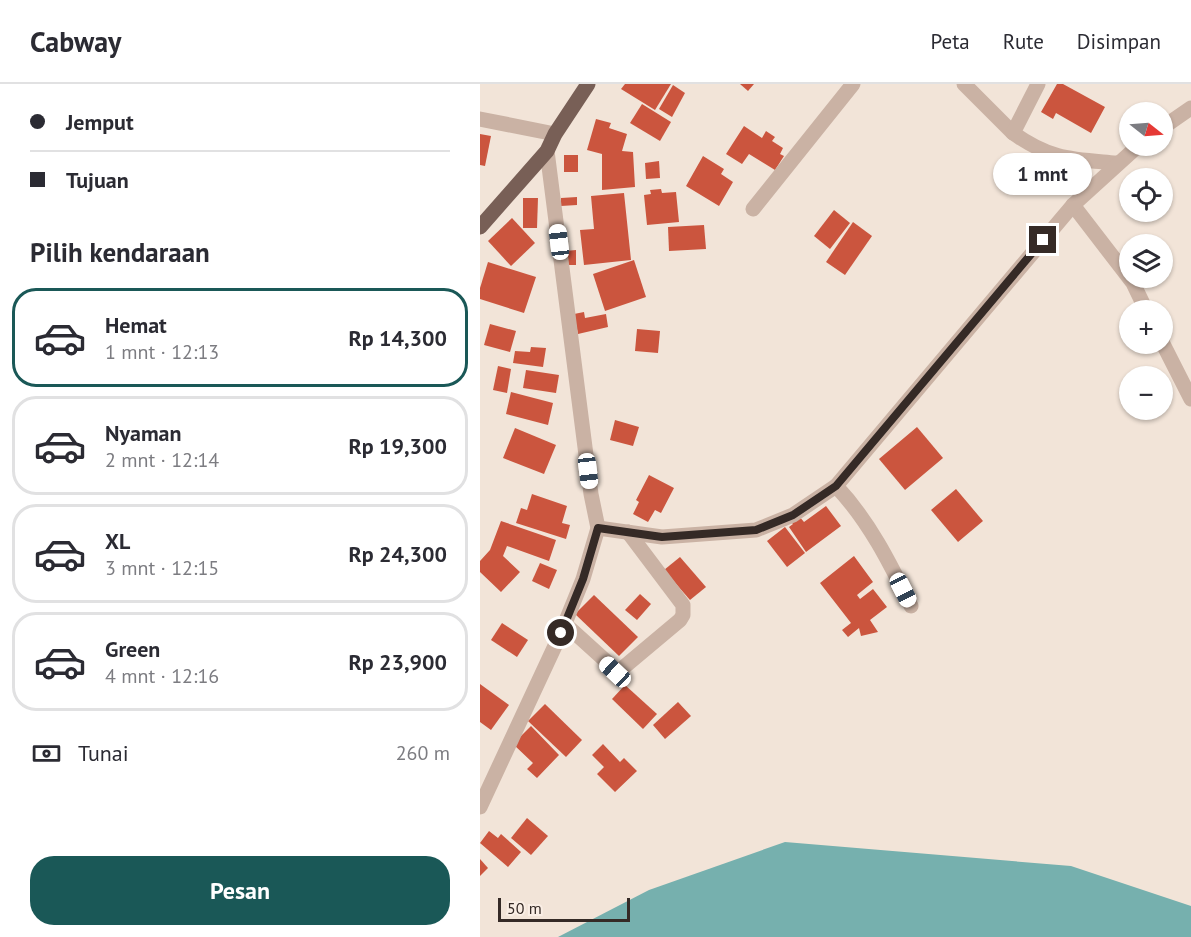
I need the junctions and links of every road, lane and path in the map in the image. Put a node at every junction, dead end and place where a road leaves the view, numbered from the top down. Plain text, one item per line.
1 (588, 84) edge
2 (853, 84) edge
3 (964, 84) edge
4 (1038, 84) edge
5 (1191, 108) edge
6 (480, 119) edge
7 (1173, 120) edge
8 (1013, 133) junction
9 (555, 134) junction
10 (547, 151) junction
11 (1126, 156) edge
12 (1116, 164) junction
13 (1073, 205) junction
14 (753, 209) dead end
15 (480, 227) edge
16 (1141, 300) edge
17 (1168, 354) edge
18 (1191, 399) edge
19 (836, 486) junction
20 (598, 528) junction
21 (628, 532) junction
22 (911, 606) dead end
23 (565, 624) junction
24 (480, 807) edge

1 - 9 main road
2 - 14 street
3 - 8 street
4 - 8 street
5 - 7 street
6 - 9 street
8 - 12 street
9 - 10 main road
10 - 15 main road
10 - 20 street
11 - 12 street
12 - 13 street
13 - 16 street
13 - 19 street
17 - 18 street
19 - 21 street
19 - 22 street
20 - 21 street
20 - 23 street
21 - 23 street
23 - 24 street

